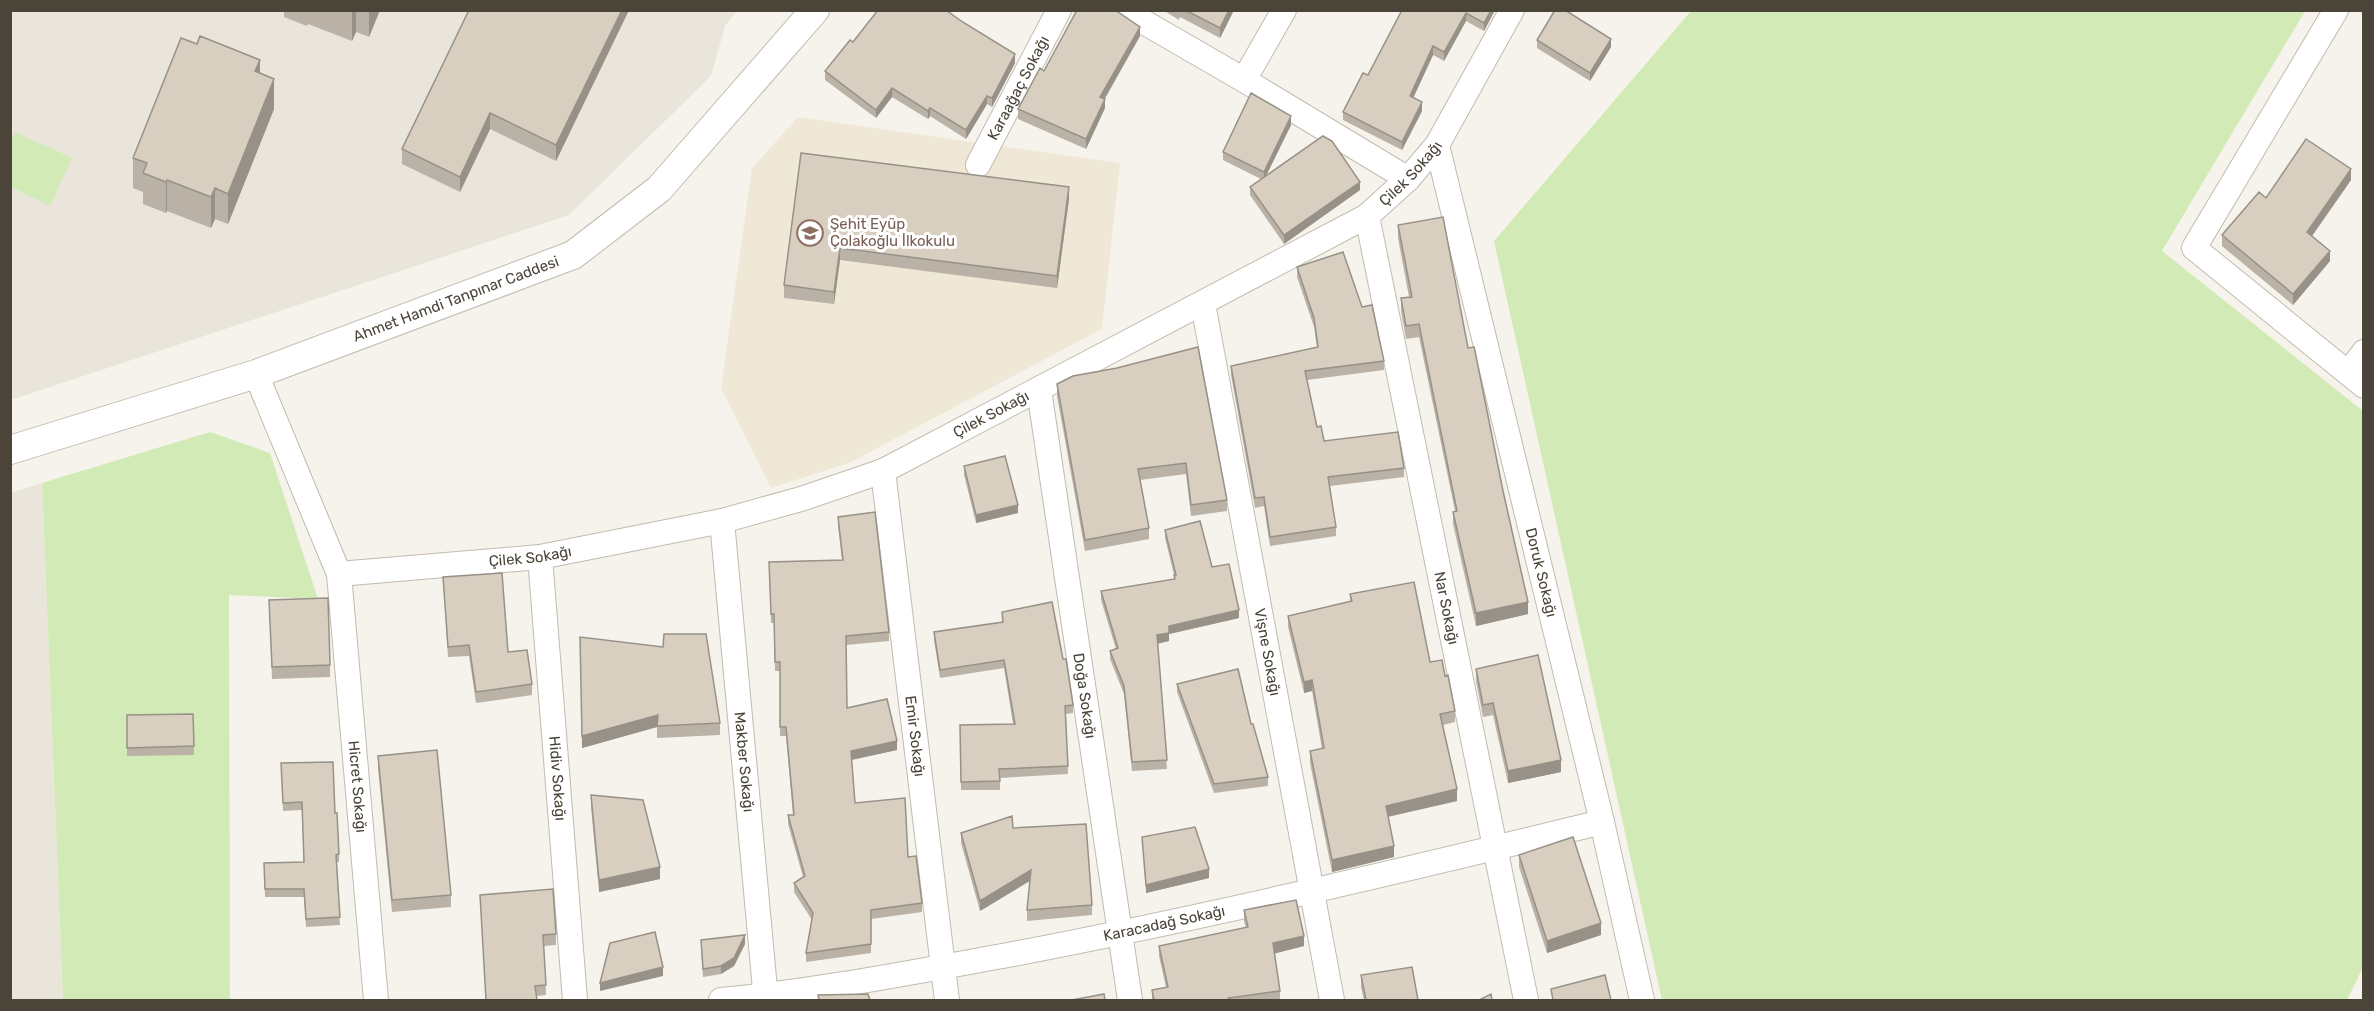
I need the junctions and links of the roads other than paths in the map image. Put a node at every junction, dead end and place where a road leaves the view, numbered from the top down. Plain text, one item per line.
1 (815, 10) edge
2 (1059, 10) edge
3 (1123, 10) edge
4 (1284, 10) edge
5 (1512, 10) edge
6 (2336, 10) edge
7 (1244, 80) junction
8 (1437, 145) junction
9 (978, 165) dead end
10 (1408, 179) junction
11 (1367, 216) junction
12 (1203, 304) junction
13 (2364, 352) edge
14 (256, 374) junction
15 (2356, 379) edge
16 (1039, 390) junction
17 (10, 450) edge
18 (883, 471) junction
19 (722, 521) junction
20 (540, 556) junction
21 (339, 574) junction
22 (1602, 822) junction
23 (1496, 848) junction
24 (1312, 892) junction
25 (1120, 933) junction
26 (942, 967) junction
27 (765, 998) edge
28 (376, 1000) edge
29 (575, 1000) edge
30 (721, 1000) edge
31 (947, 1000) edge
32 (1130, 1000) edge
33 (1332, 1000) edge
34 (1526, 1000) edge
35 (1642, 1000) edge

1 - 14 street, Ahmet Hamdi Tanpınar Caddesi
2 - 9 street, Karaağaç Sokağı
3 - 7 street
4 - 7 street
5 - 8 street, Çilek Sokağı
6 - 15 street
7 - 10 street
8 - 10 street, Çilek Sokağı
8 - 22 street, Doruk Sokağı
10 - 11 street, Çilek Sokağı
11 - 12 street, Çilek Sokağı
11 - 23 street, Nar Sokağı
12 - 16 street, Çilek Sokağı
12 - 24 street, Vişne Sokağı
13 - 15 street
14 - 17 street, Ahmet Hamdi Tanpınar Caddesi
14 - 21 street, Hicret Sokağı
16 - 18 street, Çilek Sokağı
16 - 25 street, Doğa Sokağı
18 - 19 street, Çilek Sokağı
18 - 26 street, Emir Sokağı
19 - 20 street, Çilek Sokağı
19 - 27 street, Makber Sokağı
20 - 21 street, Çilek Sokağı
20 - 29 street, Hidiv Sokağı
21 - 28 street, Hicret Sokağı
22 - 23 street, Karacadağ Sokağı
22 - 35 street, Doruk Sokağı
23 - 24 street, Karacadağ Sokağı
23 - 34 street, Nar Sokağı
24 - 25 street, Karacadağ Sokağı
24 - 33 street, Vişne Sokağı
25 - 26 street, Karacadağ Sokağı
25 - 32 street, Doğa Sokağı
26 - 27 street, Karacadağ Sokağı
26 - 31 street, Emir Sokağı
27 - 30 street, Karacadağ Sokağı

